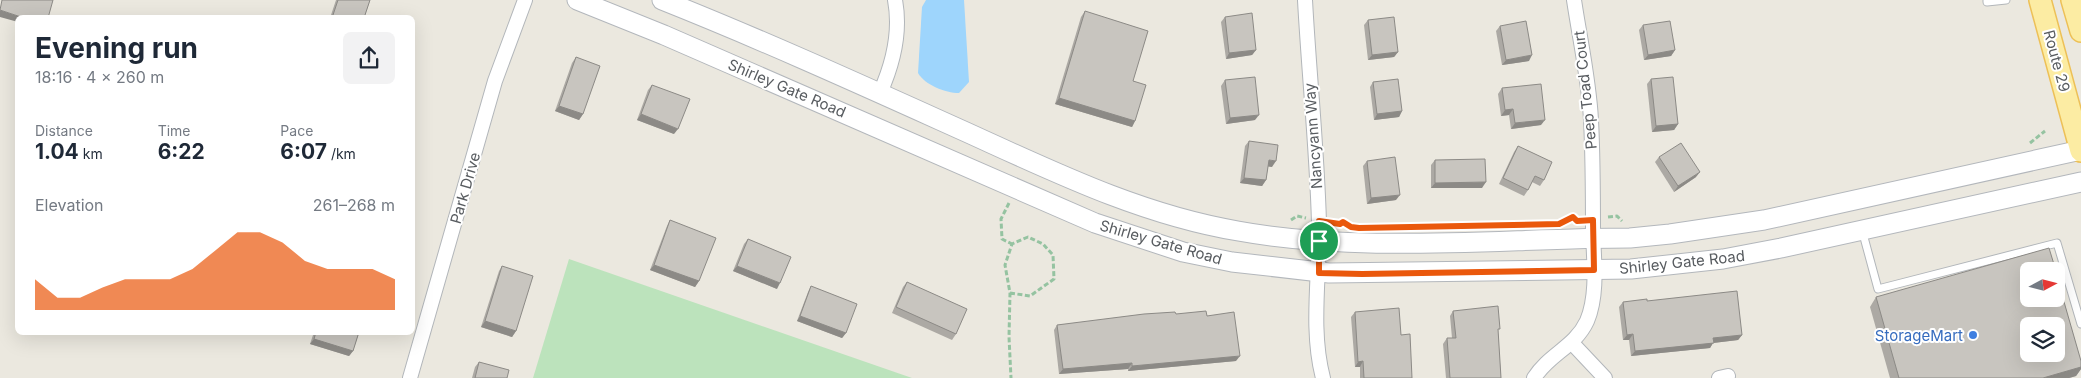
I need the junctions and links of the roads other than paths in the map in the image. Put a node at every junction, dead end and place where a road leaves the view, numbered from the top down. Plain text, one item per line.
1 (525, 0) edge
2 (577, 0) edge
3 (662, 0) edge
4 (895, 0) edge
5 (1304, 0) edge
6 (1574, 0) edge
7 (1987, 0) edge
8 (2006, 0) edge
9 (2040, 0) edge
10 (2072, 0) edge
11 (2081, 31) edge
12 (880, 93) junction
13 (2081, 150) edge
14 (2081, 182) edge
15 (1593, 229) junction
16 (1862, 230) junction
17 (1319, 241) junction
18 (1594, 270) junction
19 (1319, 273) junction
20 (2081, 324) edge
21 (1572, 343) junction
22 (410, 378) edge
23 (1323, 378) edge
24 (1534, 378) edge
25 (1605, 378) edge

1 - 22 street, Park Drive
2 - 19 main road, Shirley Gate Road
3 - 12 main road, Shirley Gate Road
4 - 12 street
5 - 17 street, Nancyann Way
6 - 15 street, Peep Toad Court
7 - 8 lane
9 - 13 main road, Route 29
10 - 11 main road, Route 29
12 - 17 main road, Shirley Gate Road
13 - 15 main road, Shirley Gate Road
14 - 16 main road, Shirley Gate Road
15 - 17 main road, Shirley Gate Road
15 - 18 street, Peep Toad Court
16 - 18 main road, Shirley Gate Road
16 - 20 lane
17 - 19 street, Nancyann Way
18 - 19 main road, Shirley Gate Road
18 - 21 street, Peep Toad Court
19 - 23 street, Nancyann Way
21 - 24 street
21 - 25 street

